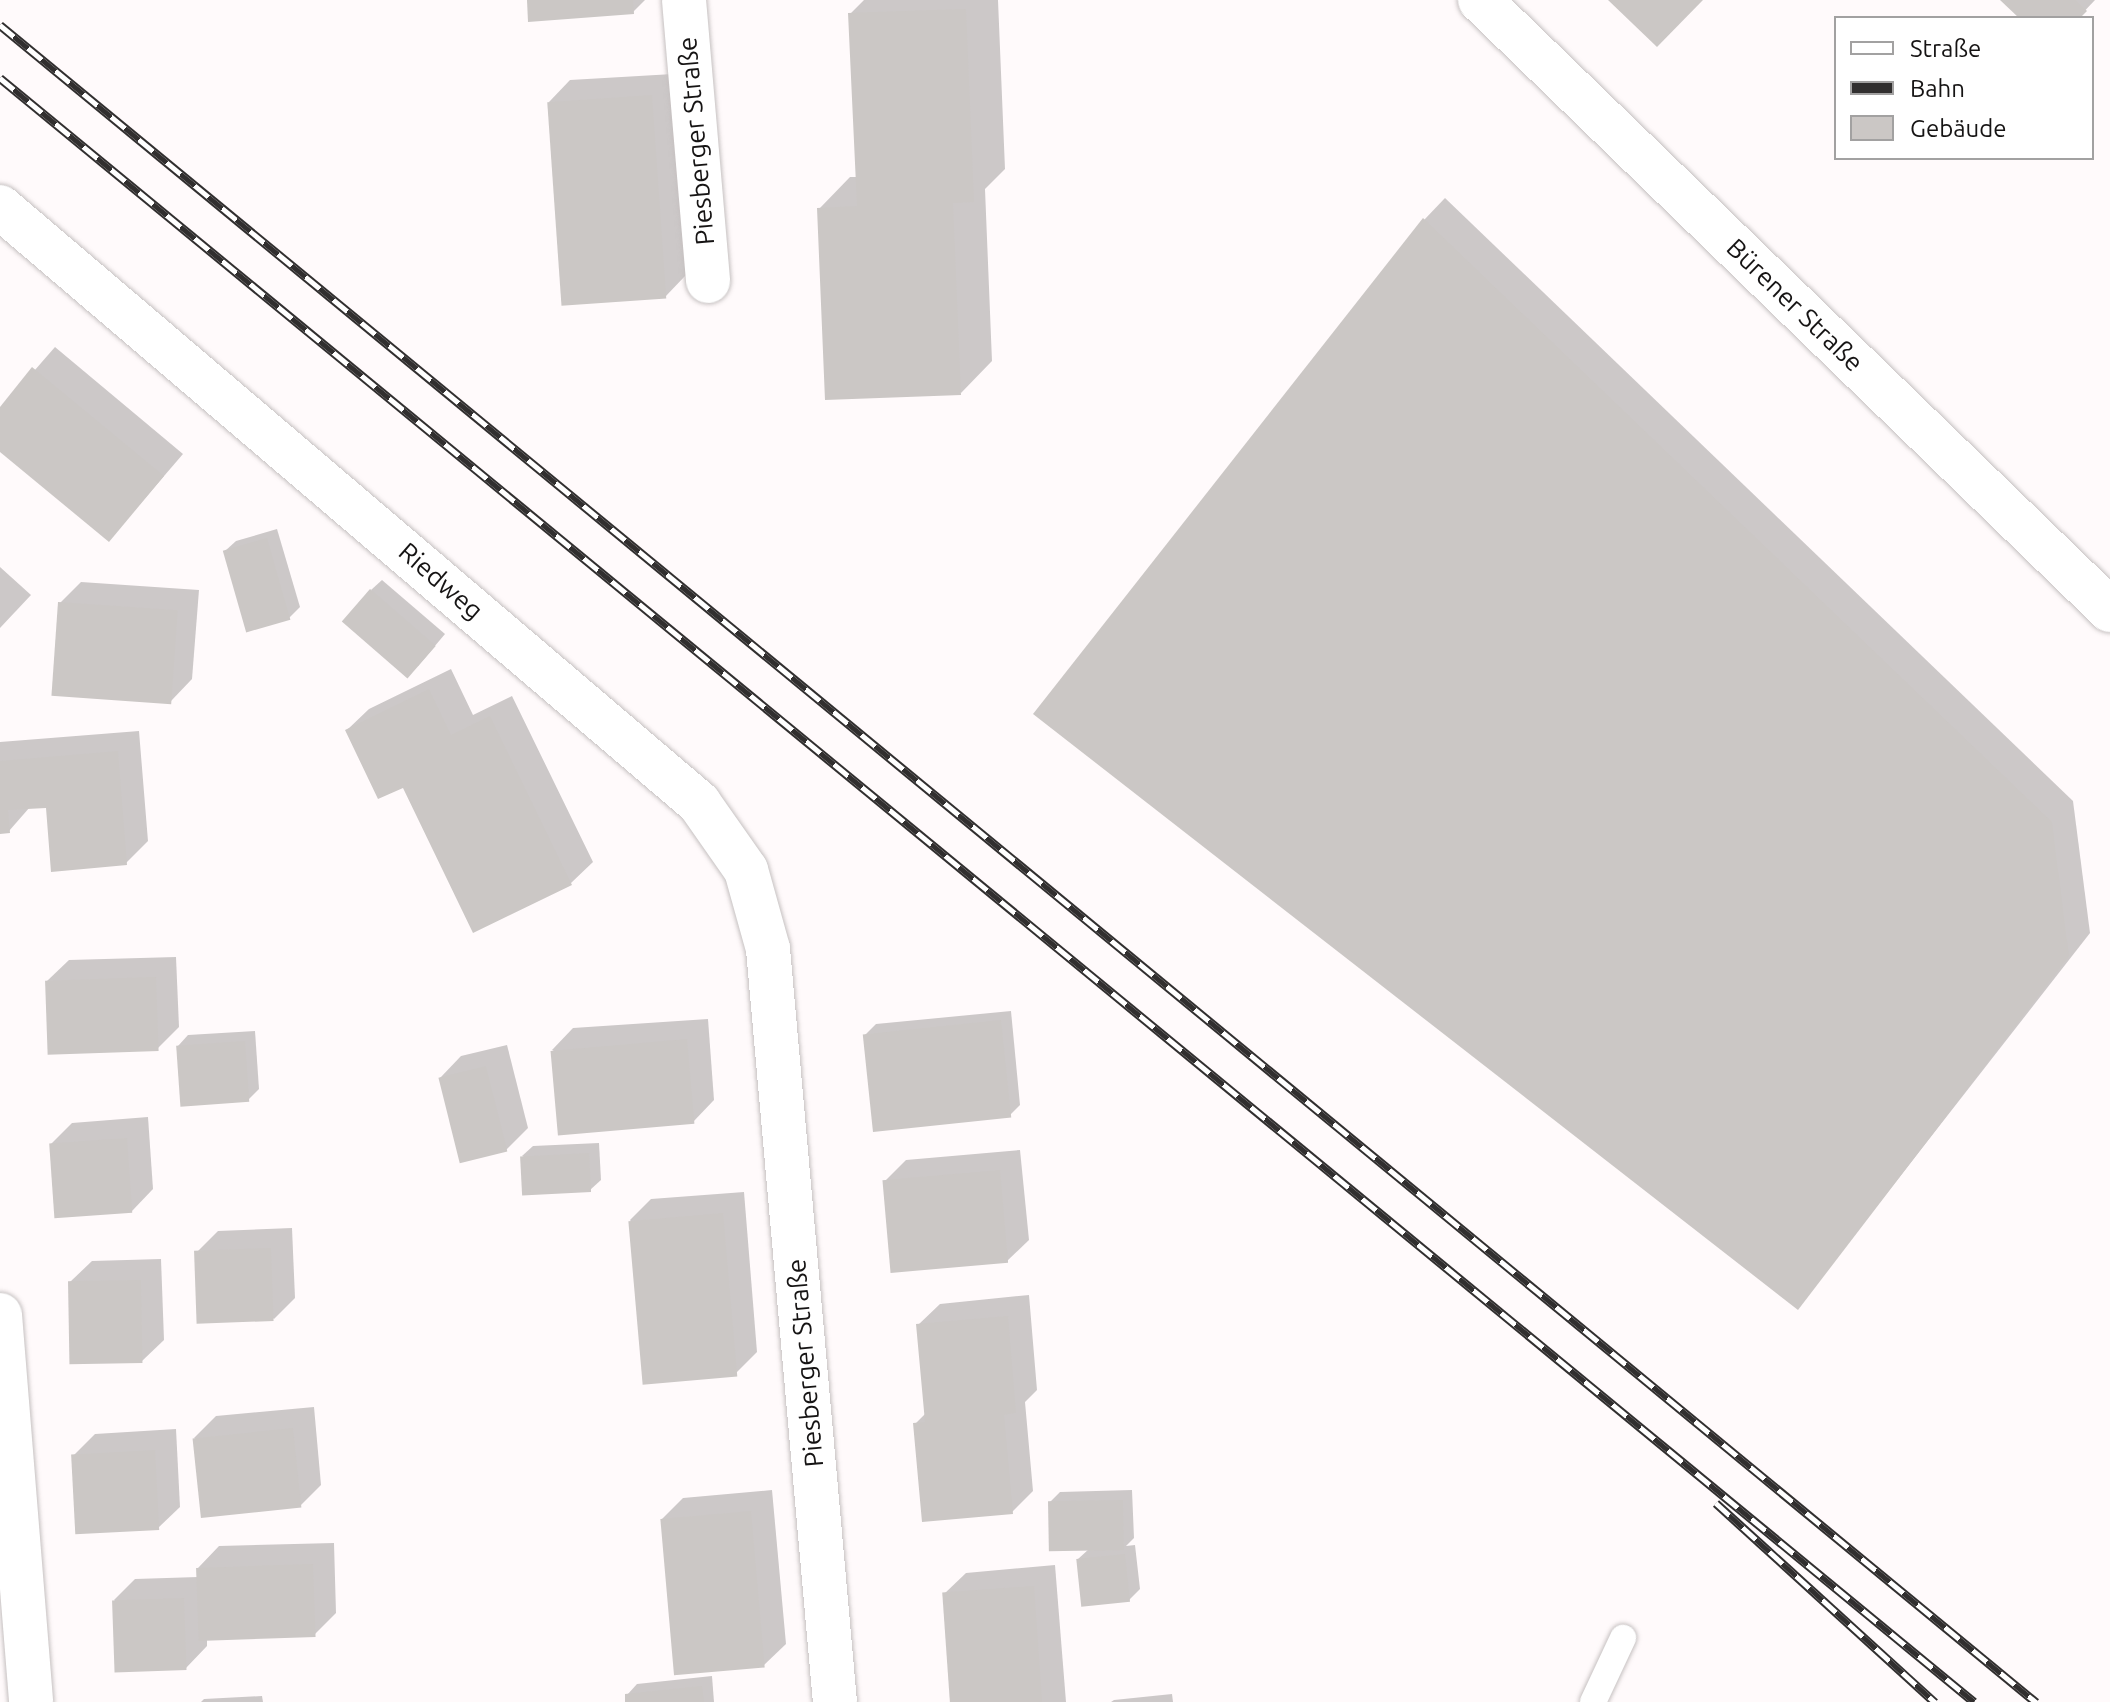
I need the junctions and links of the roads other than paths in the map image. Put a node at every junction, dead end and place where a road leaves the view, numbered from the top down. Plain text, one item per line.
1 (684, 0) edge
2 (1480, 0) edge
3 (0, 207) edge
4 (708, 281) dead end
5 (2110, 610) edge
6 (776, 1023) joint
7 (0, 1315) edge
8 (1623, 1638) dead end
9 (31, 1702) edge
10 (835, 1702) edge
11 (1593, 1702) edge

1 - 4 street, Piesberger Straße
2 - 5 street, Bürener Straße
3 - 6 street, Riedweg
6 - 10 street, Piesberger Straße
7 - 9 street
8 - 11 lane

